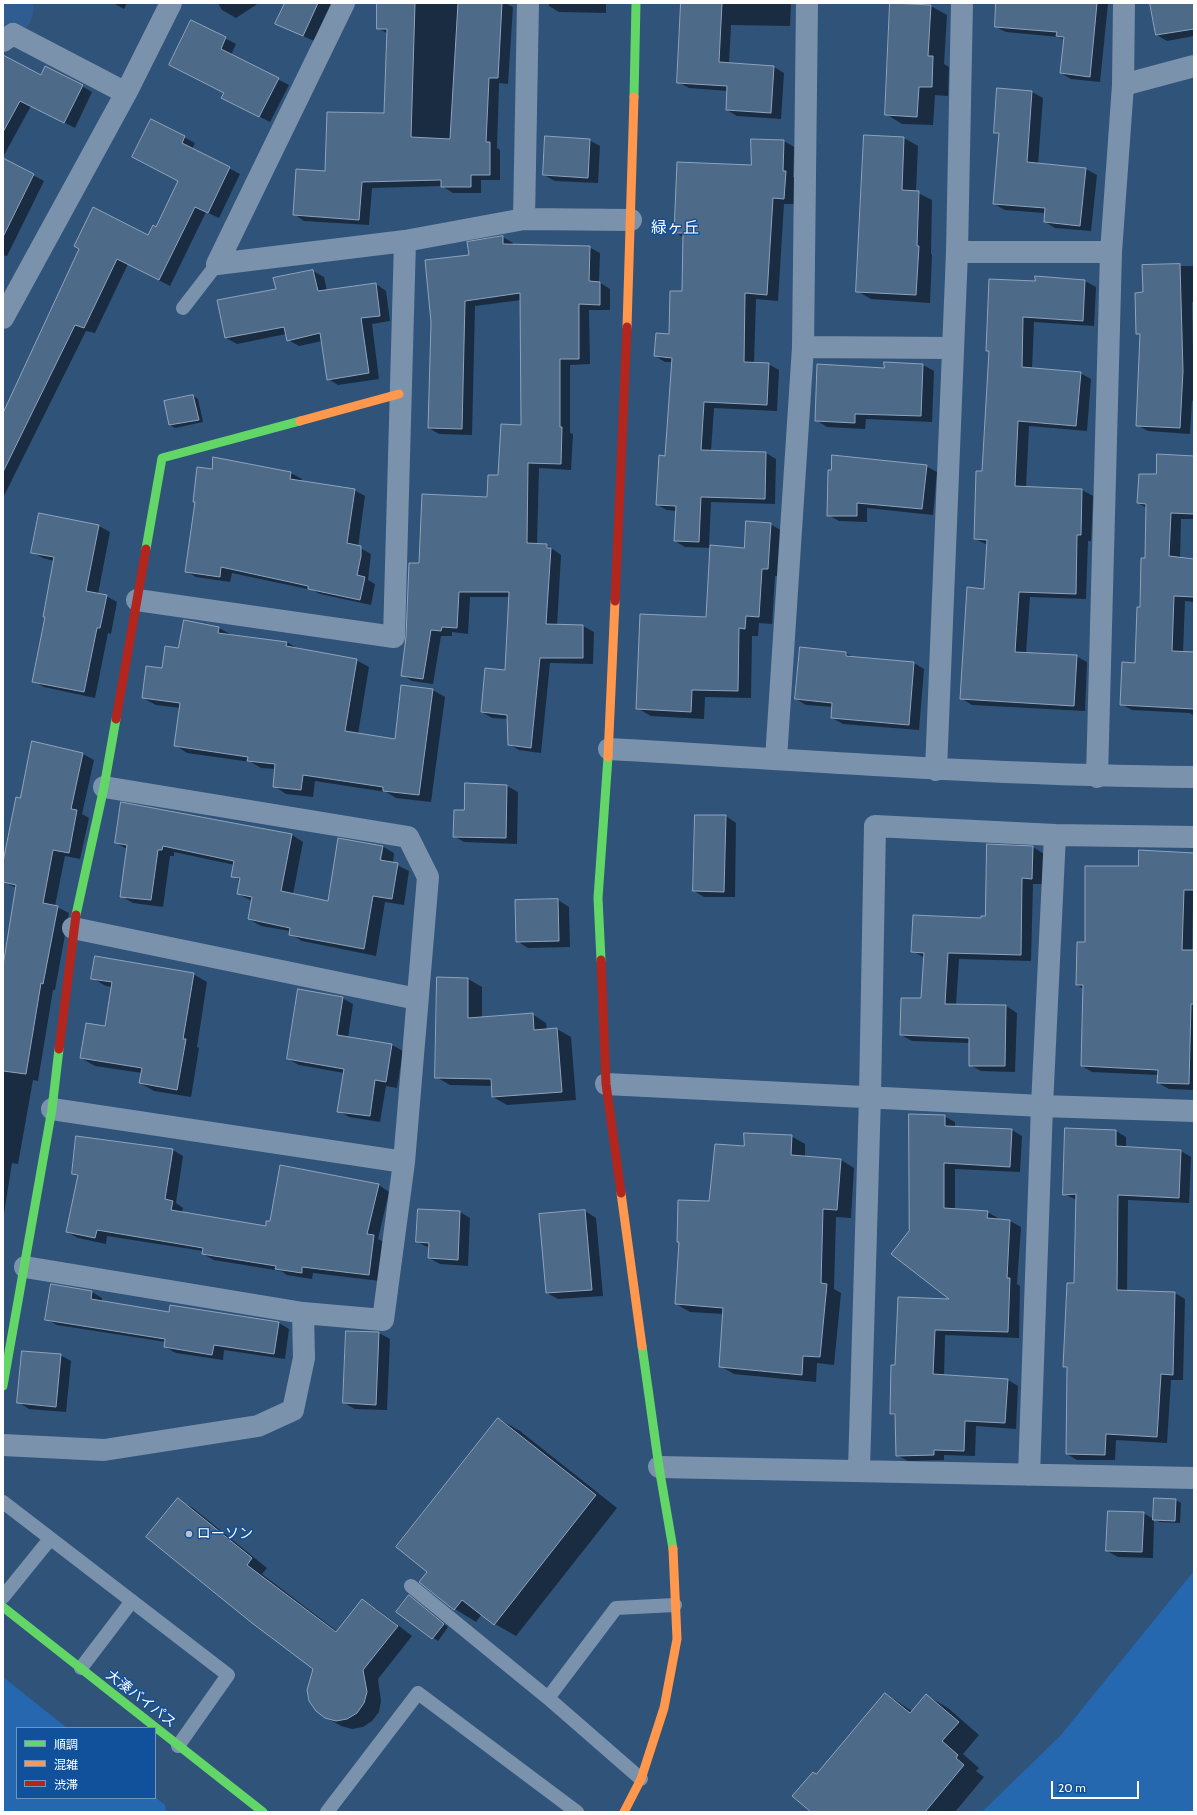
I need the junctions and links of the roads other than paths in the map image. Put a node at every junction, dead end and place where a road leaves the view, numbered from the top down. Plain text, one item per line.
1 (171, 3) edge
2 (344, 3) edge
3 (528, 3) edge
4 (636, 3) edge
5 (806, 3) edge
6 (962, 3) edge
7 (1124, 3) edge
8 (3, 41) edge
9 (1194, 66) edge
10 (1123, 85) junction
11 (126, 93) junction
12 (524, 219) junction
13 (631, 220) junction
14 (405, 241) junction
15 (957, 252) junction
16 (1111, 252) junction
17 (217, 264) junction
18 (183, 308) dead end
19 (3, 318) edge
20 (803, 347) junction
21 (952, 348) junction
22 (399, 394) junction
23 (137, 600) junction
24 (609, 749) junction
25 (776, 759) junction
26 (936, 770) junction
27 (1098, 777) junction
28 (1194, 777) edge
29 (104, 787) junction
30 (1055, 835) junction
31 (1194, 837) edge
32 (73, 928) junction
33 (417, 999) junction
34 (606, 1084) junction
35 (870, 1096) junction
36 (1042, 1106) junction
37 (52, 1109) junction
38 (1194, 1112) edge
39 (404, 1162) junction
40 (25, 1267) junction
41 (303, 1313) junction
42 (3, 1386) edge
43 (3, 1445) edge
44 (658, 1467) junction
45 (859, 1470) junction
46 (1029, 1475) junction
47 (1194, 1478) edge
48 (3, 1502) edge
49 (50, 1539) junction
50 (411, 1586) dead end
51 (3, 1597) edge
52 (132, 1601) junction
53 (675, 1605) junction
54 (3, 1607) edge
55 (80, 1668) junction
56 (548, 1698) junction
57 (154, 1727) edge
58 (156, 1728) edge
59 (178, 1746) junction
60 (641, 1780) junction
61 (263, 1812) edge
62 (327, 1812) edge
63 (578, 1812) edge
64 (624, 1812) edge

1 - 11 street
2 - 17 street
3 - 12 street
4 - 13 main road
5 - 20 street
6 - 15 street
7 - 10 street
8 - 11 street
9 - 10 street
10 - 16 street
11 - 19 street
12 - 13 street
12 - 14 street
13 - 24 main road
14 - 17 street
14 - 22 street
15 - 16 street
15 - 21 street
16 - 27 street
17 - 18 lane
20 - 21 street
20 - 25 street
21 - 26 street
22 - 23 main road
22 - 23 street
23 - 29 main road
24 - 25 street
24 - 34 main road
25 - 26 street
26 - 27 street
27 - 28 street
29 - 32 main road
29 - 33 street
30 - 31 street
30 - 35 street
30 - 36 street
32 - 33 street
32 - 37 main road
33 - 39 street
34 - 35 street
34 - 44 main road
35 - 36 street
35 - 45 street
36 - 38 street
36 - 46 street
37 - 39 street
37 - 40 main road
39 - 41 street
40 - 41 street
40 - 42 main road
41 - 43 street
44 - 45 street
44 - 53 main road
45 - 46 street
46 - 47 street
48 - 49 lane
49 - 51 lane
49 - 52 lane
50 - 56 lane
52 - 55 lane
52 - 59 lane
53 - 56 lane
53 - 60 main road
54 - 55 main road, 大湊バイパス
55 - 57 main road, 大湊バイパス
56 - 60 lane
58 - 59 main road, 大湊バイパス
59 - 61 main road, 大湊バイパス
60 - 64 main road
62 - 63 lane

